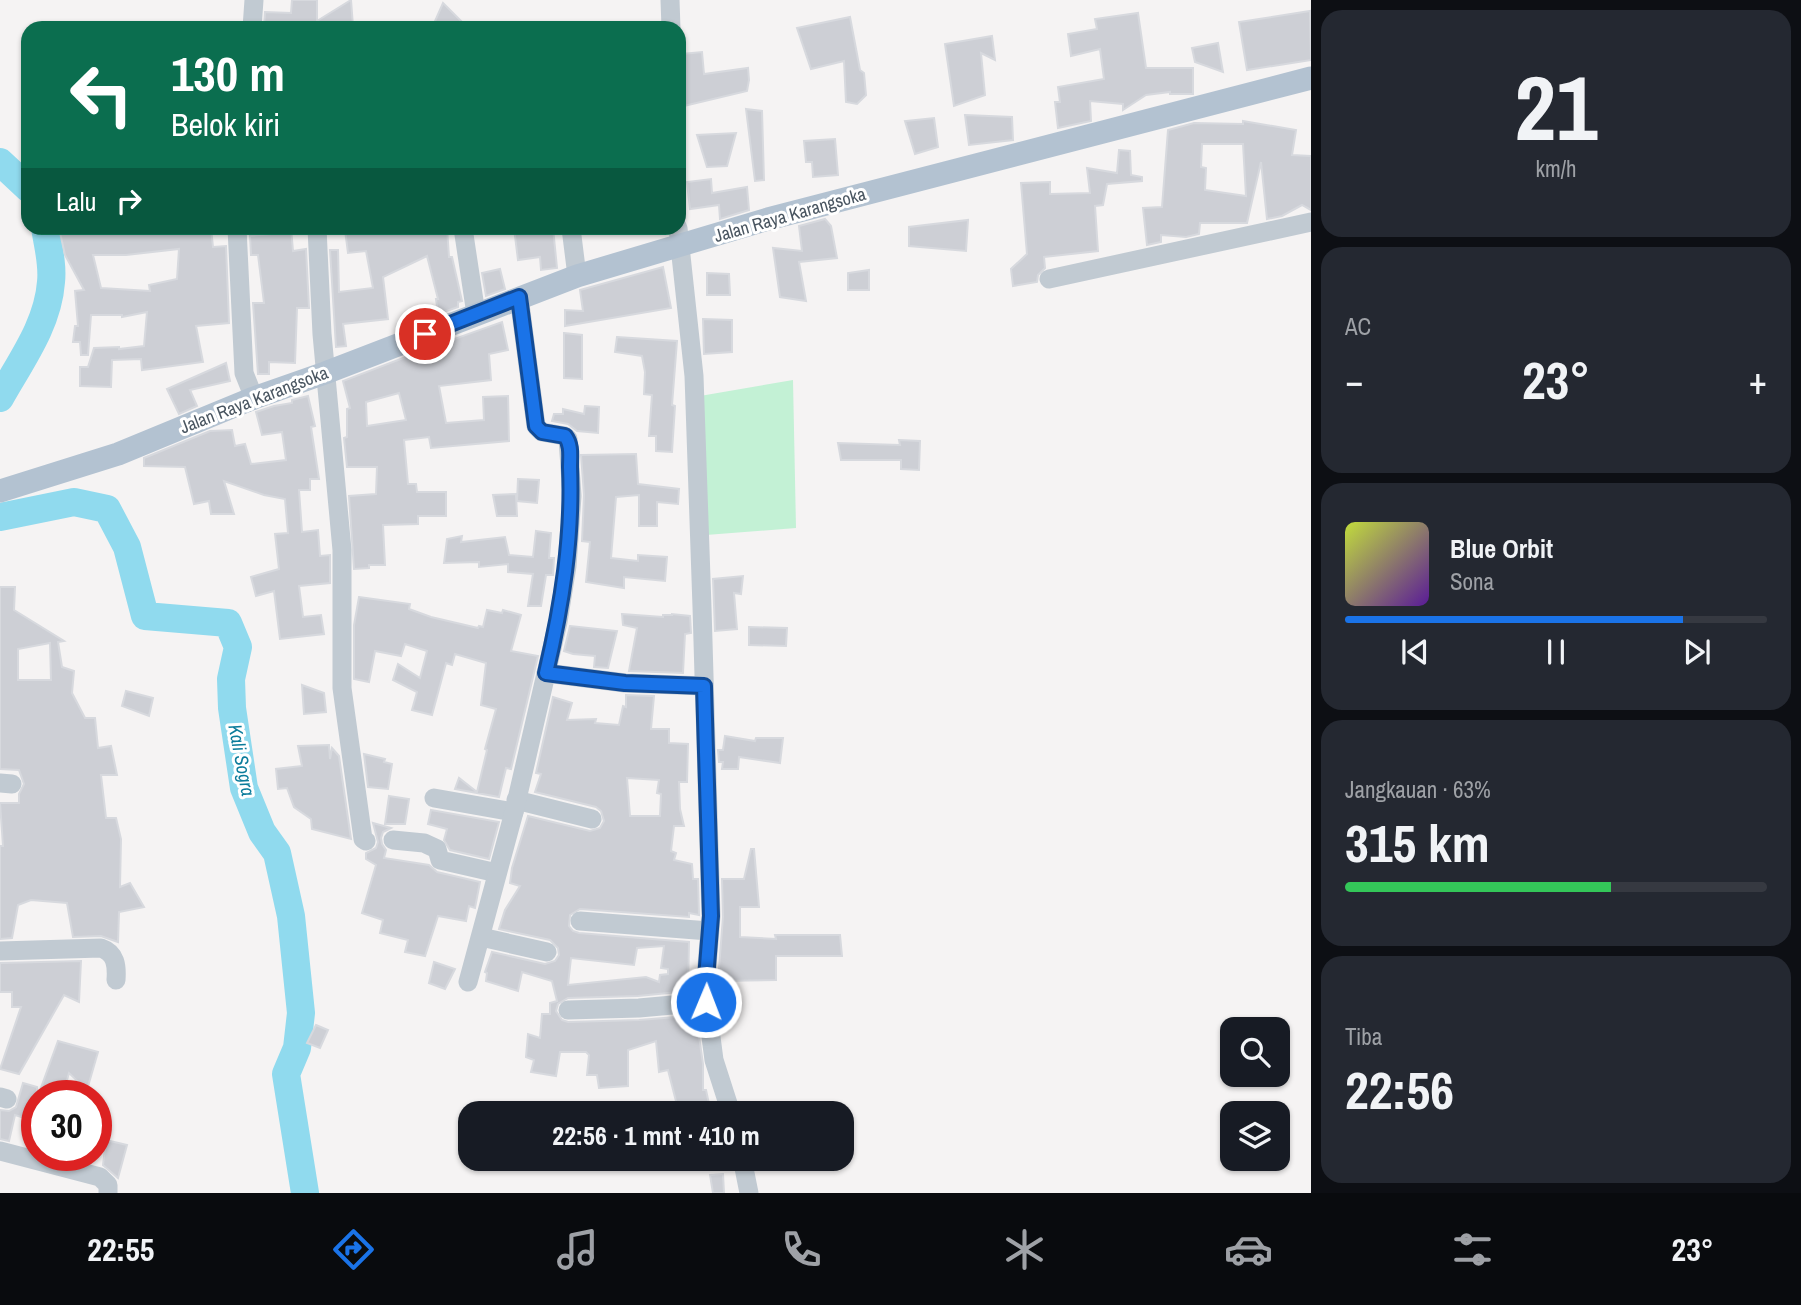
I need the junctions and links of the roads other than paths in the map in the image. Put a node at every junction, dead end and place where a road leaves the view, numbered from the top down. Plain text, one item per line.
1 (254, 0) edge
2 (670, 0) edge
3 (252, 21) edge
4 (671, 21) edge
5 (1311, 78) edge
6 (1311, 222) edge
7 (237, 235) edge
8 (317, 235) edge
9 (464, 235) edge
10 (572, 235) edge
11 (679, 237) edge
12 (577, 276) junction
13 (1049, 279) dead end
14 (519, 297) junction
15 (476, 314) junction
16 (325, 373) junction
17 (254, 398) junction
18 (2, 491) edge
19 (546, 673) junction
20 (704, 686) junction
21 (434, 798) dead end
22 (515, 806) junction
23 (592, 819) dead end
24 (366, 841) dead end
25 (393, 841) dead end
26 (498, 873) junction
27 (580, 921) dead end
28 (709, 931) junction
29 (481, 937) junction
30 (0, 951) edge
31 (547, 952) dead end
32 (116, 980) dead end
33 (468, 982) dead end
34 (706, 1002) junction
35 (568, 1010) dead end
36 (727, 1101) edge
37 (0, 1151) edge
38 (745, 1171) edge
39 (108, 1193) edge
40 (749, 1193) edge

1 - 3 street
2 - 4 street
5 - 11 main road, Jalan Raya Karangsoka
6 - 13 street
7 - 17 street
8 - 16 street
9 - 15 street
10 - 12 street
11 - 12 main road, Jalan Raya Karangsoka
11 - 20 street
12 - 14 main road, Jalan Raya Karangsoka
14 - 15 main road, Jalan Raya Karangsoka
14 - 19 street
15 - 16 main road, Jalan Raya Karangsoka
16 - 17 main road, Jalan Raya Karangsoka
16 - 24 street
17 - 18 main road, Jalan Raya Karangsoka
19 - 20 street
19 - 22 street
20 - 28 street
21 - 22 street
22 - 23 street
22 - 26 street
25 - 26 street
26 - 29 street
27 - 28 street
28 - 34 street
29 - 31 street
29 - 33 street
30 - 32 street
34 - 35 street
34 - 36 street
37 - 39 street
38 - 40 street

